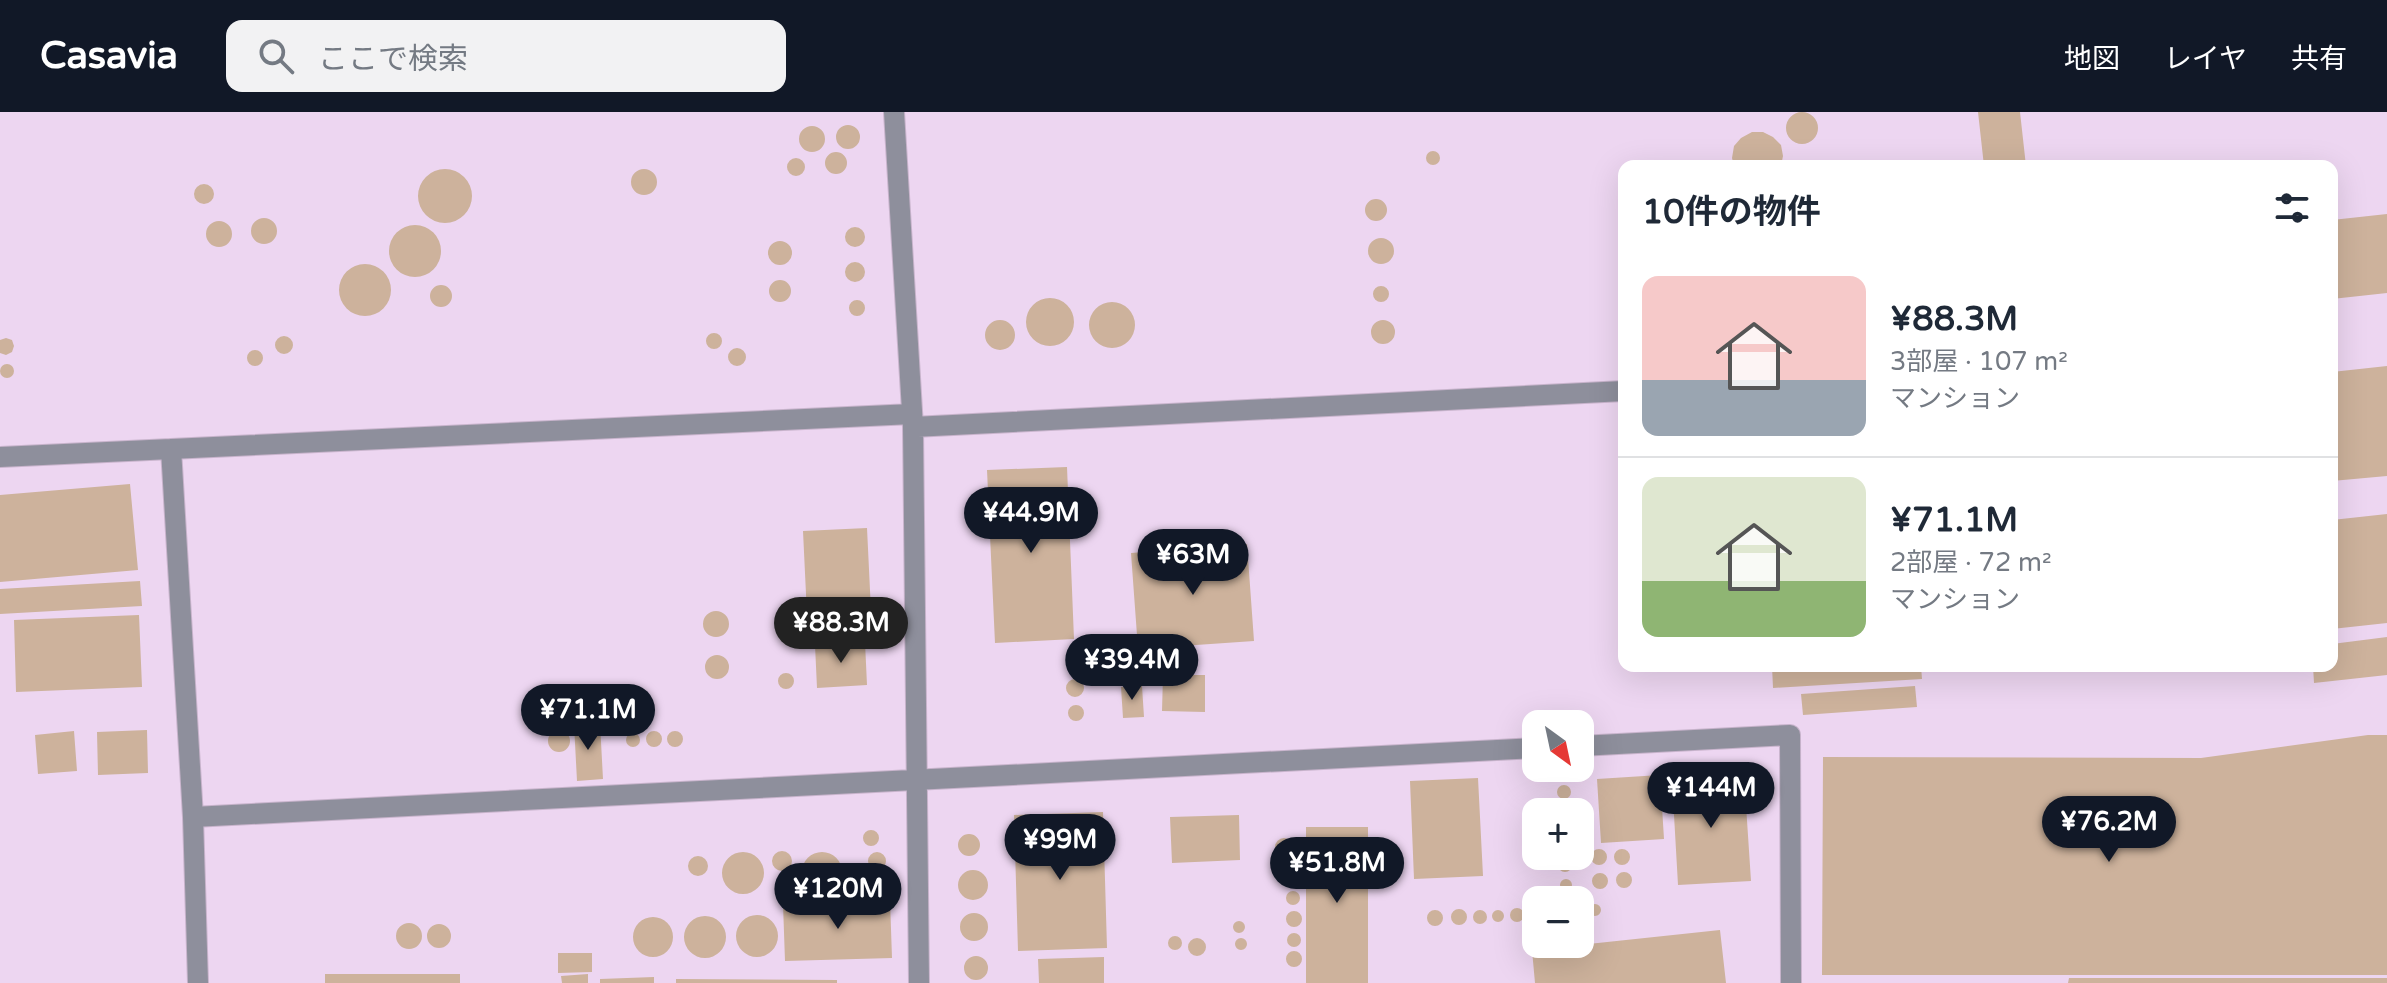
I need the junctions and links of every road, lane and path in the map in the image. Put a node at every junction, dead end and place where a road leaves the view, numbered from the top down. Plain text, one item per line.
1 (894, 112) edge
2 (1618, 391) edge
3 (913, 421) junction
4 (171, 449) junction
5 (0, 457) edge
6 (1594, 745) edge
7 (1522, 749) edge
8 (915, 780) junction
9 (193, 817) junction
10 (198, 983) edge
11 (919, 983) edge
12 (1791, 983) edge

1 - 3 lane
2 - 3 lane
3 - 4 lane
3 - 8 lane
4 - 5 lane
4 - 9 lane
6 - 12 lane
7 - 8 lane
8 - 9 lane
8 - 11 lane
9 - 10 lane

